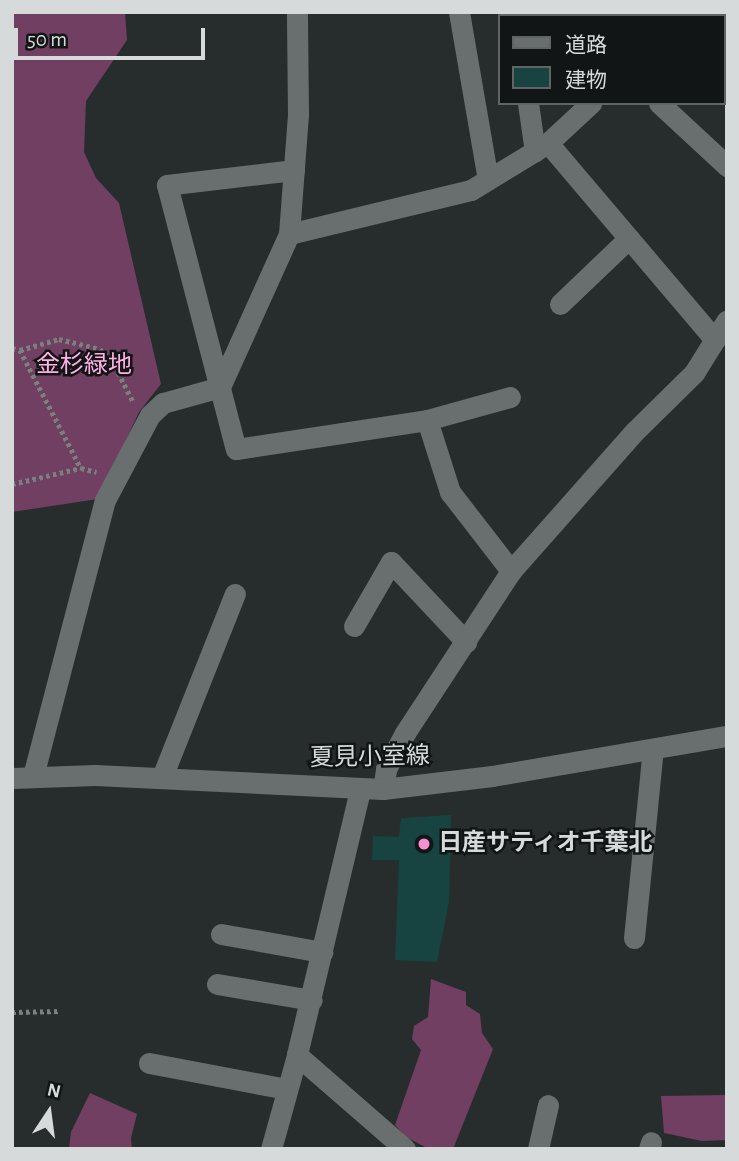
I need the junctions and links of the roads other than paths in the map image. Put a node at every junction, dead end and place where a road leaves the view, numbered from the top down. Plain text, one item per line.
1 (297, 12) edge
2 (459, 12) edge
3 (529, 105) edge
4 (589, 105) edge
5 (661, 105) edge
6 (541, 148) junction
7 (727, 166) edge
8 (294, 170) junction
9 (488, 180) junction
10 (289, 234) junction
11 (629, 238) junction
12 (560, 304) dead end
13 (727, 320) edge
14 (721, 346) edge
15 (220, 387) junction
16 (510, 397) dead end
17 (428, 419) junction
18 (511, 571) junction
19 (235, 594) dead end
20 (354, 626) dead end
21 (466, 642) junction
22 (727, 737) edge
23 (653, 749) junction
24 (23, 777) edge
25 (162, 777) junction
26 (383, 789) junction
27 (360, 790) junction
28 (221, 934) dead end
29 (634, 938) dead end
30 (323, 953) junction
31 (217, 984) dead end
32 (312, 1000) junction
33 (297, 1055) junction
34 (149, 1063) dead end
35 (288, 1089) junction
36 (548, 1105) dead end
37 (271, 1149) edge
38 (405, 1149) edge
39 (538, 1149) edge

1 - 8 street
2 - 9 street
3 - 6 street
4 - 6 street
5 - 7 street
6 - 9 street
6 - 11 street
8 - 10 street
8 - 15 street
9 - 10 street
10 - 15 street
11 - 12 street
11 - 14 street
13 - 14 street
14 - 18 street
15 - 17 street
15 - 24 street
16 - 17 street
17 - 18 street
18 - 21 street
19 - 25 street
20 - 21 street
21 - 26 street
22 - 23 street, 夏見小室線
23 - 26 street, 夏見小室線
23 - 29 street
24 - 25 street, 夏見小室線
25 - 27 street, 夏見小室線
26 - 27 street, 夏見小室線
27 - 30 street
28 - 30 street
30 - 32 street
31 - 32 street
32 - 33 street
33 - 35 street
33 - 38 street
34 - 35 street
35 - 37 street
36 - 39 street

